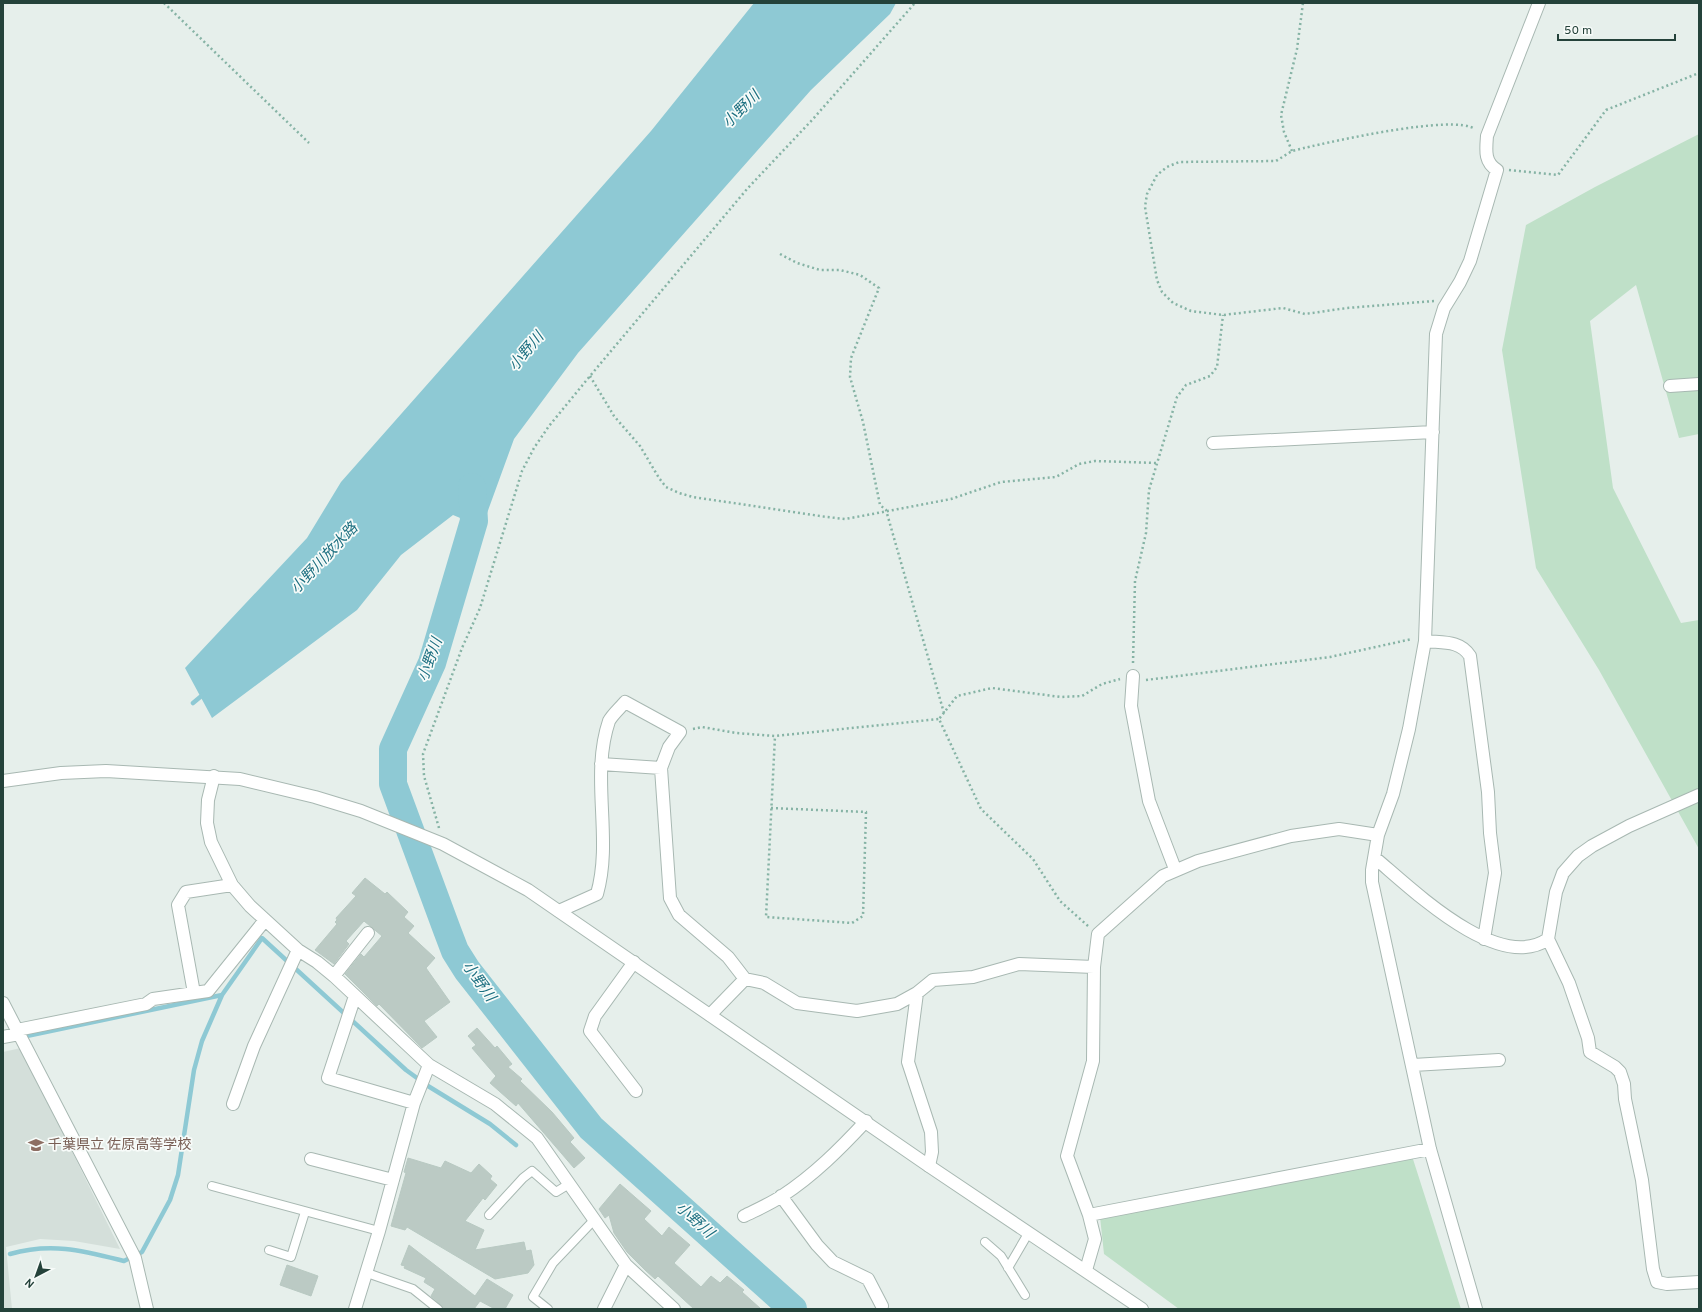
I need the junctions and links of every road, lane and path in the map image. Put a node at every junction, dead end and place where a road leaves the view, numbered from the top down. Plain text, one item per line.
1 (164, 3) edge
2 (915, 3) edge
3 (1303, 3) edge
4 (1539, 3) edge
5 (1699, 72) edge
6 (1487, 136) junction
7 (309, 143) dead end
8 (1292, 151) junction
9 (1497, 170) junction
10 (780, 254) dead end
11 (1444, 308) junction
12 (1223, 315) junction
13 (590, 376) junction
14 (1699, 384) edge
15 (1670, 386) dead end
16 (1433, 432) junction
17 (1213, 443) dead end
18 (1156, 463) junction
19 (886, 510) junction
20 (1425, 641) junction
21 (1133, 676) junction
22 (944, 713) junction
23 (939, 719) junction
24 (680, 732) junction
25 (775, 736) junction
26 (601, 764) junction
27 (660, 768) junction
28 (214, 776) junction
29 (3, 781) edge
30 (1699, 795) edge
31 (771, 808) junction
32 (1378, 835) junction
33 (443, 844) junction
34 (1375, 858) junction
35 (1175, 869) junction
36 (232, 885) junction
37 (559, 911) junction
38 (265, 920) junction
39 (368, 933) dead end
40 (1098, 934) junction
41 (1484, 939) junction
42 (1548, 939) junction
43 (298, 950) junction
44 (634, 962) junction
45 (1094, 967) junction
46 (334, 976) junction
47 (745, 979) junction
48 (194, 993) junction
49 (917, 993) junction
50 (355, 996) junction
51 (3, 1003) edge
52 (710, 1015) junction
53 (19, 1034) junction
54 (3, 1037) edge
55 (1499, 1060) dead end
56 (429, 1065) junction
57 (1413, 1065) junction
58 (636, 1091) dead end
59 (414, 1103) junction
60 (233, 1104) dead end
61 (866, 1121) junction
62 (1430, 1149) junction
63 (311, 1159) dead end
64 (929, 1166) junction
65 (393, 1180) junction
66 (569, 1184) junction
67 (212, 1186) dead end
68 (781, 1196) junction
69 (305, 1212) junction
70 (1089, 1215) junction
71 (489, 1216) dead end
72 (744, 1216) dead end
73 (594, 1220) junction
74 (379, 1231) junction
75 (1029, 1232) junction
76 (985, 1242) dead end
77 (269, 1250) dead end
78 (626, 1265) junction
79 (1008, 1268) junction
80 (1086, 1270) junction
81 (367, 1273) junction
82 (1699, 1282) edge
83 (1025, 1295) dead end
84 (882, 1306) dead end
85 (147, 1309) edge
86 (355, 1309) edge
87 (438, 1309) edge
88 (548, 1309) edge
89 (604, 1309) edge
90 (674, 1309) edge
91 (1142, 1309) edge
92 (1476, 1309) edge

1 - 7 path
2 - 13 path
3 - 8 path
4 - 6 street
5 - 9 path
6 - 8 path
6 - 9 street
8 - 12 path
9 - 11 street
10 - 19 path
11 - 12 path
11 - 16 street
12 - 18 path
13 - 19 path
13 - 33 path
14 - 15 street
16 - 17 street
16 - 20 street
18 - 19 path
18 - 21 path
19 - 22 path
20 - 21 path
20 - 32 street
20 - 41 street
21 - 22 path
21 - 35 street
22 - 23 path
23 - 25 path
23 - 40 path
24 - 25 path
24 - 26 street
24 - 27 street
25 - 31 path
26 - 27 street
26 - 37 street
27 - 47 street
28 - 29 street
28 - 33 street
28 - 36 street
30 - 42 street
31 - 31 path
32 - 34 street
32 - 35 street
33 - 37 street
34 - 41 street
34 - 57 street
35 - 40 street
36 - 38 street
36 - 48 street
37 - 44 street
38 - 43 street
38 - 48 street
39 - 46 street
40 - 45 street
41 - 42 street
42 - 82 street
43 - 46 street
43 - 60 street
44 - 52 street
44 - 58 street
45 - 49 street
45 - 70 street
46 - 50 street
47 - 49 street
47 - 52 street
48 - 53 street
49 - 64 street
50 - 56 street
50 - 59 street
51 - 53 street
52 - 61 street
53 - 54 street
53 - 85 street
55 - 57 street
56 - 59 street
56 - 66 street
57 - 62 street
59 - 65 street
61 - 64 street
61 - 68 street
62 - 70 street
62 - 92 street
63 - 65 street
64 - 75 street
65 - 74 street
66 - 71 lane
66 - 73 street
67 - 69 lane
68 - 72 street
68 - 84 street
69 - 74 lane
69 - 77 lane
70 - 80 street
73 - 78 street
73 - 88 lane
74 - 81 street
75 - 79 lane
75 - 80 street
76 - 79 lane
78 - 89 street
78 - 90 street
79 - 83 lane
80 - 91 street
81 - 86 street
81 - 87 lane

